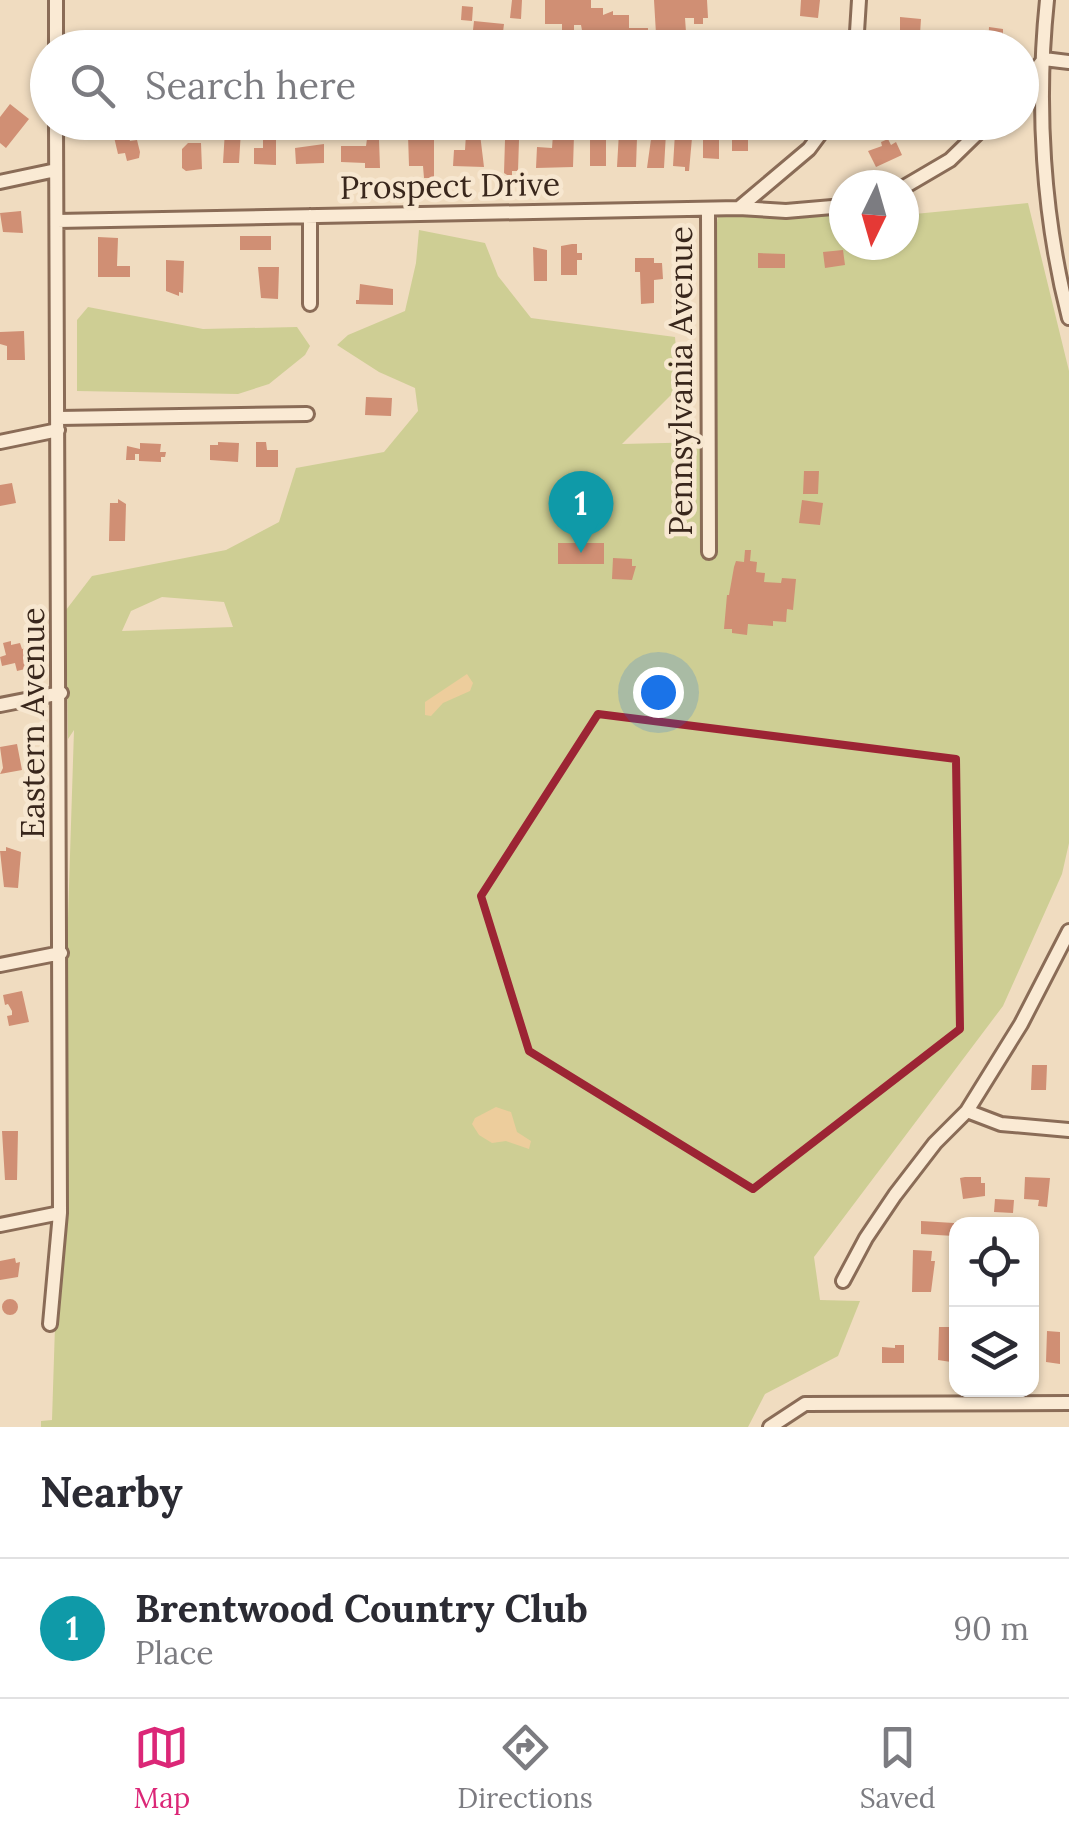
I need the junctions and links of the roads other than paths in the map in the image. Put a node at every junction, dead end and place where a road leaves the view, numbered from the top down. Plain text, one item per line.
1 (56, 0) edge
2 (859, 0) edge
3 (1047, 0) edge
4 (56, 30) edge
5 (860, 30) edge
6 (1044, 60) junction
7 (1069, 62) edge
8 (1039, 66) edge
9 (56, 140) edge
10 (815, 140) edge
11 (971, 140) edge
12 (56, 170) junction
13 (919, 178) edge
14 (0, 182) edge
15 (829, 207) edge
16 (739, 208) junction
17 (708, 210) junction
18 (310, 216) junction
19 (57, 221) junction
20 (310, 304) dead end
21 (1069, 318) edge
22 (307, 414) dead end
23 (58, 424) junction
24 (0, 442) edge
25 (709, 552) dead end
26 (60, 693) junction
27 (0, 705) edge
28 (1069, 931) edge
29 (61, 953) junction
30 (0, 966) edge
31 (967, 1111) junction
32 (1069, 1130) edge
33 (60, 1213) junction
34 (0, 1225) edge
35 (843, 1281) dead end
36 (50, 1324) dead end
37 (1069, 1404) edge
38 (771, 1425) edge

1 - 4 street
2 - 5 street
3 - 6 street
6 - 7 street
6 - 8 street
6 - 21 street
9 - 12 street, Eastern Avenue
10 - 16 street, Pennsylvania Avenue
11 - 13 street
12 - 14 street
12 - 19 street, Eastern Avenue
15 - 16 street, Prospect Drive
16 - 17 street, Prospect Drive
17 - 18 street, Prospect Drive
17 - 25 street, Pennsylvania Avenue
18 - 19 street, Prospect Drive
18 - 20 street
19 - 23 street, Eastern Avenue
22 - 23 street
23 - 24 street
23 - 26 street, Eastern Avenue
26 - 27 street
26 - 29 street, Eastern Avenue
28 - 31 street
29 - 30 street
29 - 33 street, Eastern Avenue
31 - 32 street
31 - 35 street
33 - 34 street
33 - 36 street, Eastern Avenue
37 - 38 street

